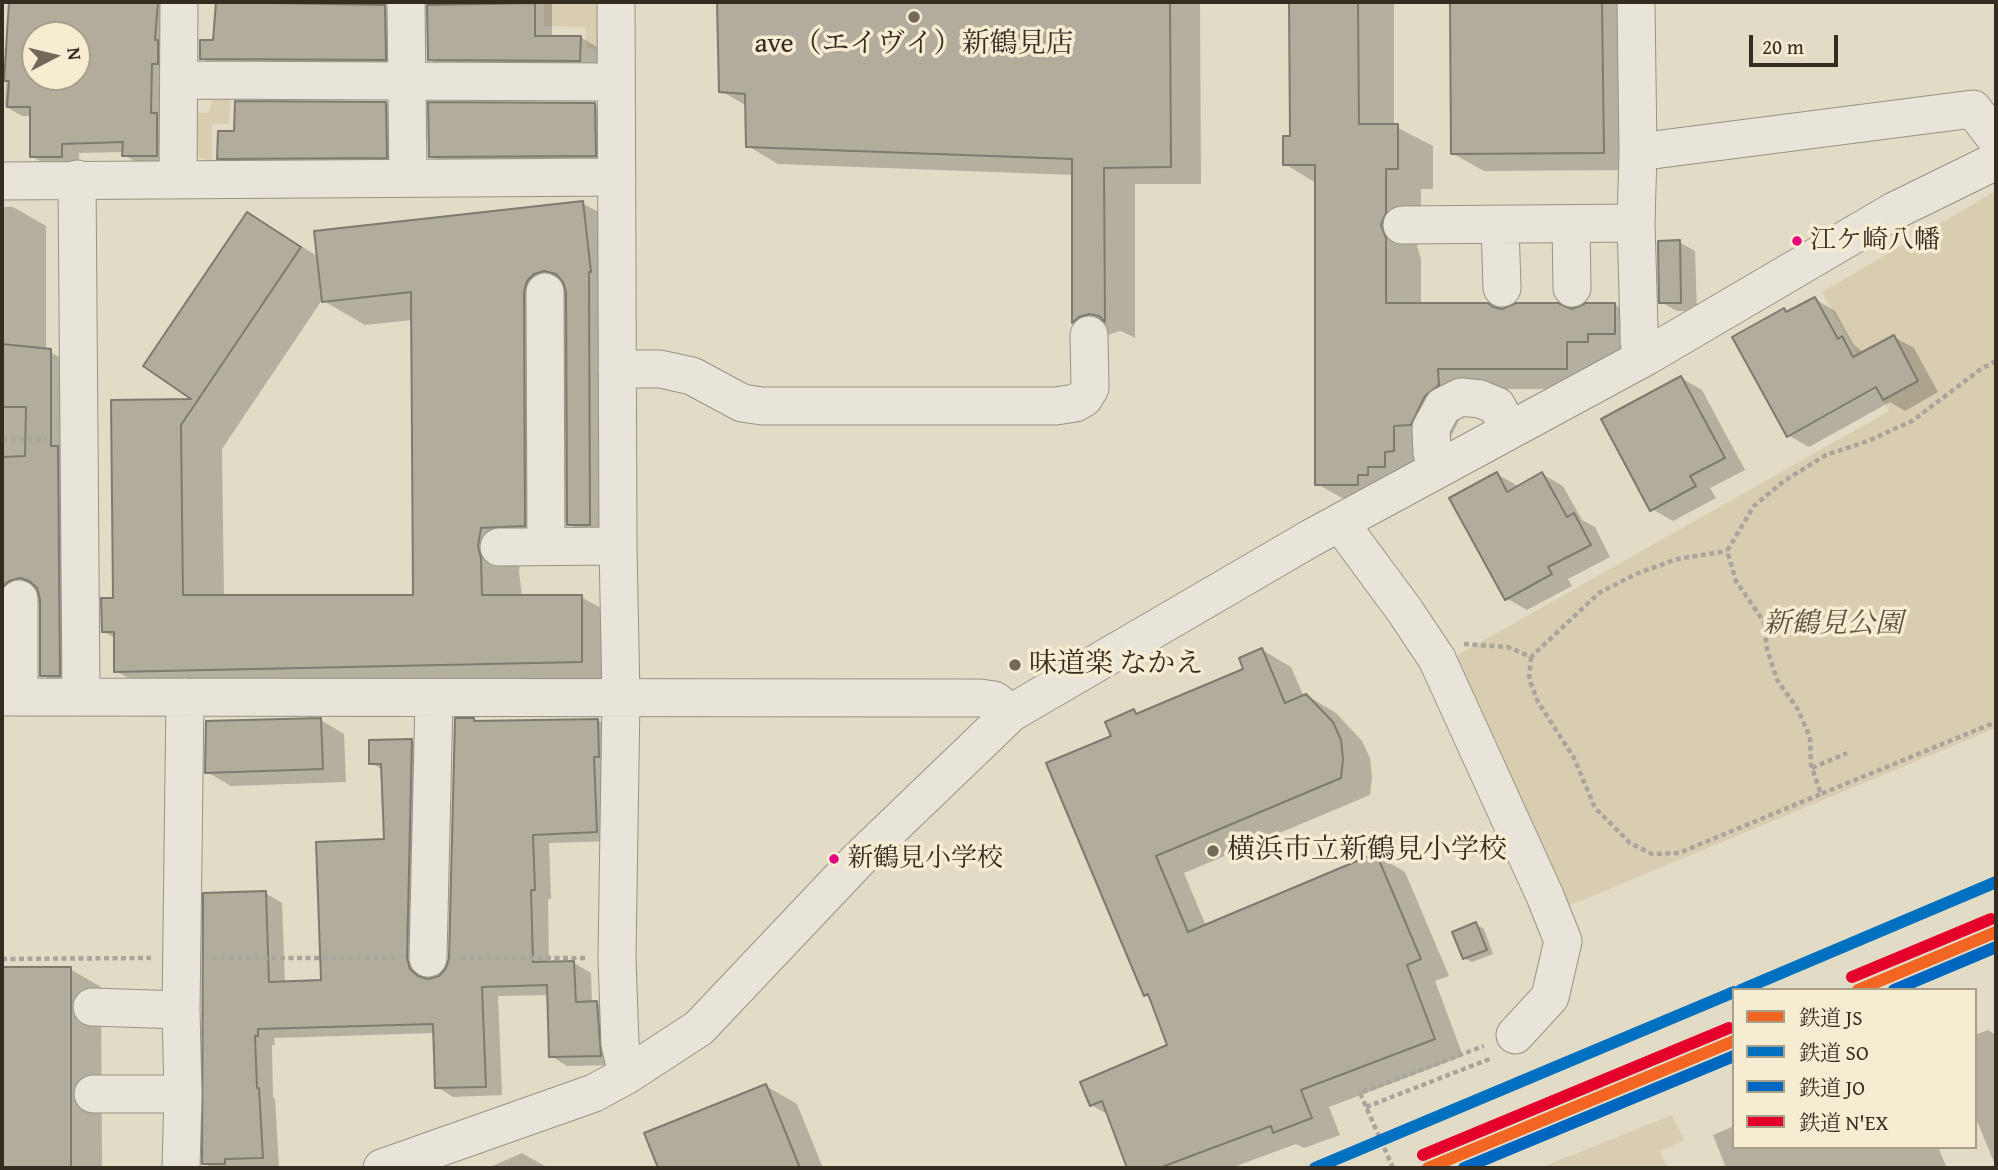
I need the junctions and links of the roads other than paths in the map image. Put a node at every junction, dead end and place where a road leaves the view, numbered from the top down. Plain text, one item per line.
1 (179, 2) edge
2 (406, 2) edge
3 (616, 2) edge
4 (1636, 2) edge
5 (179, 80) junction
6 (407, 82) junction
7 (617, 82) junction
8 (1996, 139) edge
9 (1638, 152) junction
10 (1996, 161) edge
11 (617, 177) junction
12 (408, 178) junction
13 (77, 179) junction
14 (178, 179) junction
15 (2, 181) edge
16 (1636, 223) junction
17 (1402, 225) dead end
18 (1500, 225) junction
19 (1571, 225) junction
20 (1502, 288) dead end
21 (1572, 288) dead end
22 (545, 292) dead end
23 (1089, 335) dead end
24 (1647, 356) junction
25 (617, 369) junction
26 (1509, 430) junction
27 (1437, 469) junction
28 (1340, 523) junction
29 (546, 546) junction
30 (618, 546) junction
31 (499, 547) dead end
32 (19, 598) dead end
33 (10, 696) edge
34 (81, 696) junction
35 (185, 697) junction
36 (621, 698) junction
37 (434, 699) junction
38 (1011, 713) junction
39 (428, 958) road end
40 (92, 1007) dead end
41 (181, 1010) junction
42 (1516, 1035) road end
43 (627, 1075) junction
44 (93, 1094) dead end
45 (183, 1094) junction
46 (181, 1168) edge
47 (382, 1168) edge

1 - 5 street
2 - 6 street
3 - 7 street
4 - 9 street
5 - 6 street
5 - 14 street
6 - 7 street
6 - 12 street
7 - 11 street
8 - 9 street
9 - 16 street
10 - 24 street
11 - 12 street
11 - 25 street
12 - 14 street
13 - 14 street
13 - 15 street
13 - 34 street
16 - 19 street
16 - 24 street
17 - 18 street
18 - 19 street
18 - 20 street
19 - 21 street
22 - 29 street
23 - 25 street
24 - 26 street
25 - 30 street
26 - 27 street
26 - 27 street
27 - 28 street
28 - 38 street
28 - 42 street
29 - 30 street
29 - 31 street
30 - 36 street
32 - 33 street
33 - 34 street
34 - 35 street
35 - 37 street
35 - 41 street
36 - 37 street
36 - 38 street
36 - 43 street
37 - 39 street
38 - 43 street
40 - 41 street
41 - 45 street
43 - 47 street
44 - 45 street
45 - 46 street

